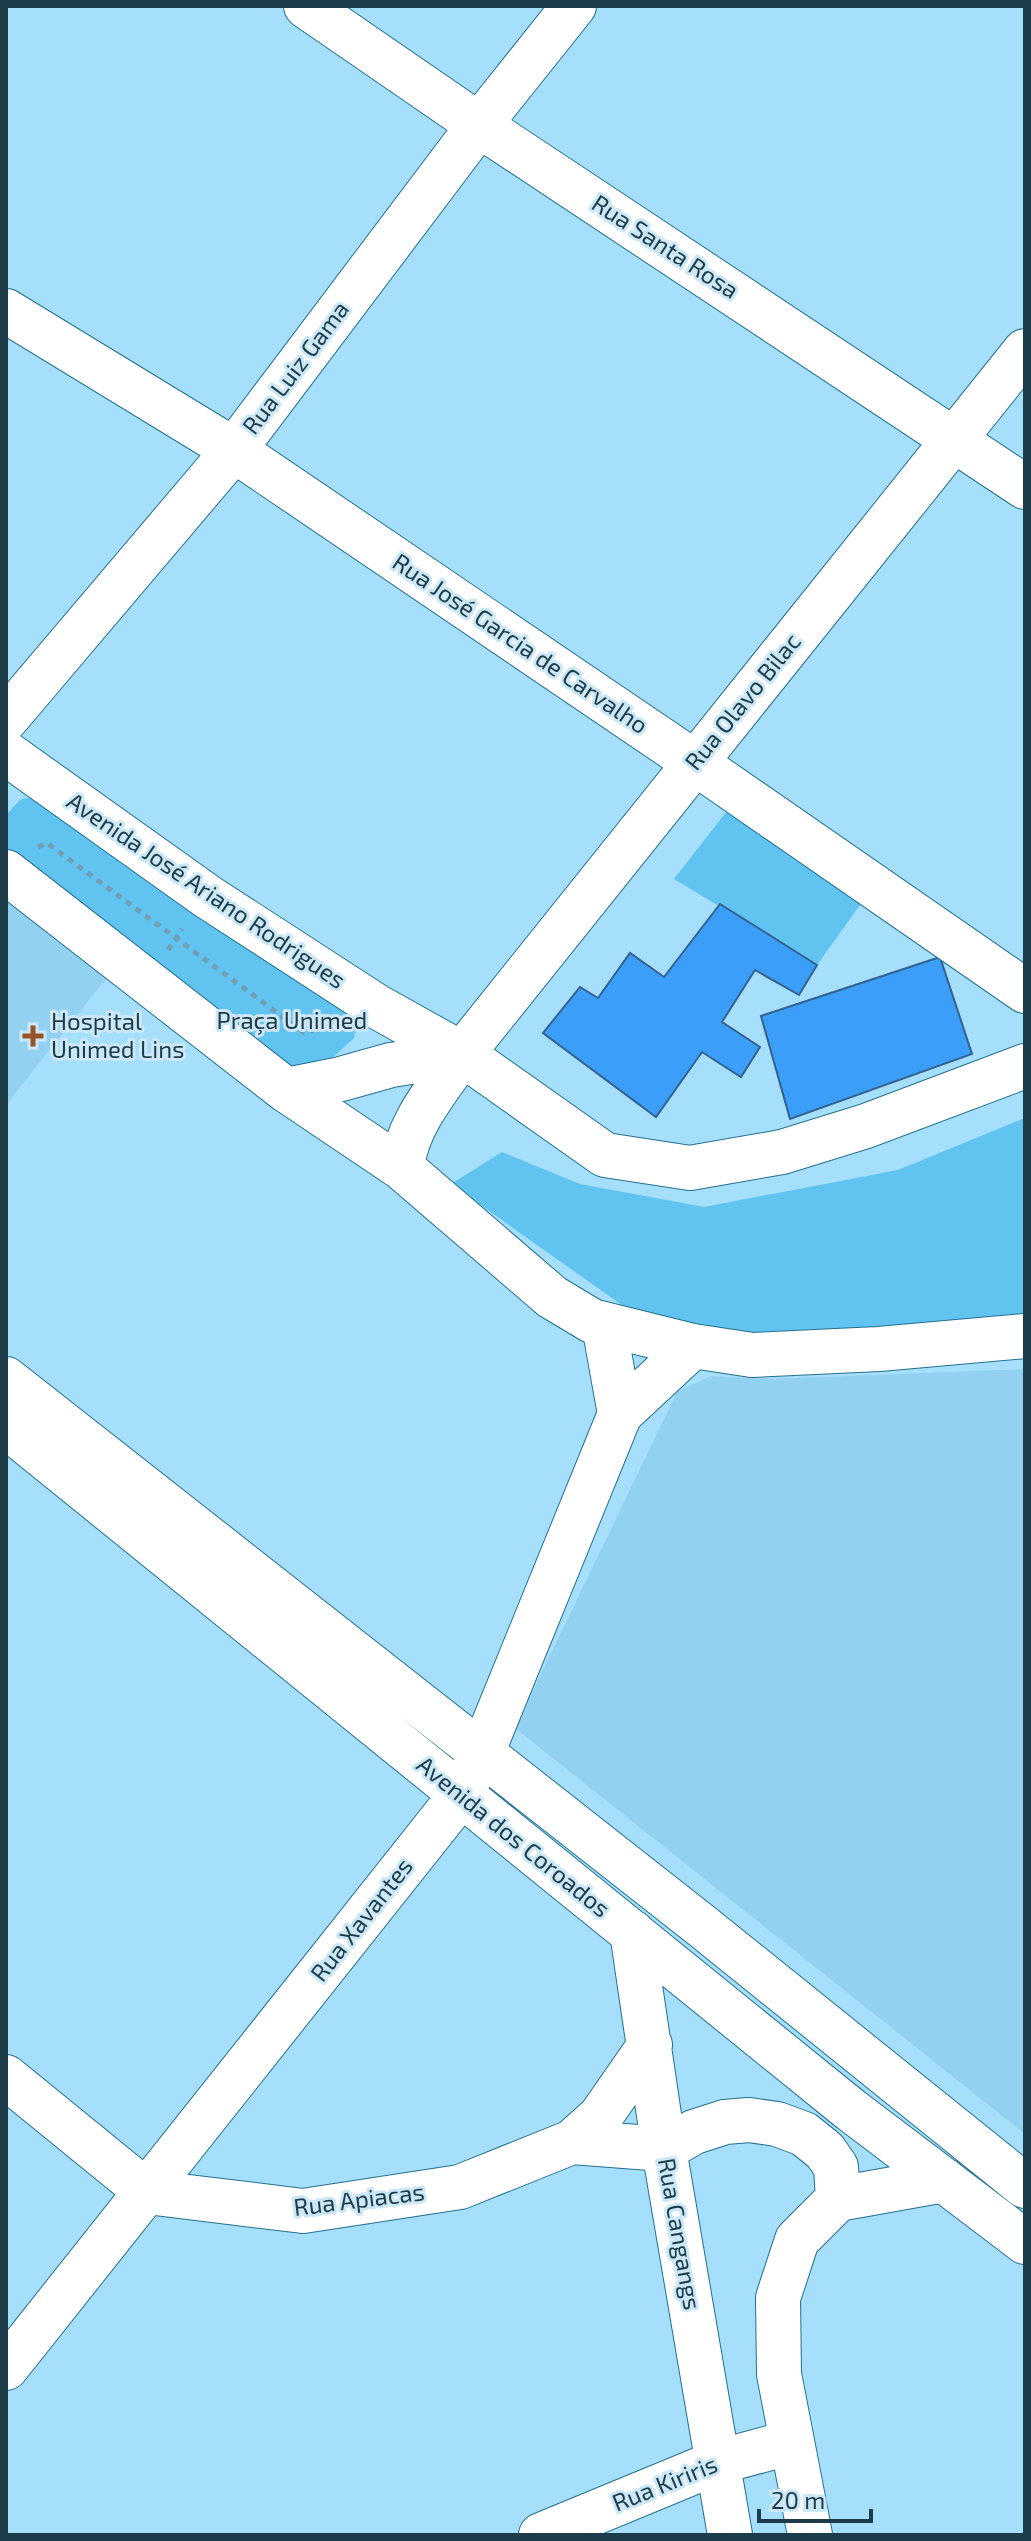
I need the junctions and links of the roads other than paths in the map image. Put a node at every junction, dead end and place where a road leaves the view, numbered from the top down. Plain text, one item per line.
1 (306, 6) edge
2 (574, 6) edge
3 (479, 125) junction
4 (6, 311) edge
5 (1025, 351) edge
6 (954, 438) junction
7 (234, 450) junction
8 (1025, 487) edge
9 (6, 719) edge
10 (6, 753) edge
11 (694, 762) junction
12 (20, 861) edge
13 (1025, 991) edge
14 (376, 1006) junction
15 (462, 1054) junction
16 (1025, 1066) edge
17 (341, 1079) junction
18 (286, 1090) junction
19 (402, 1168) junction
20 (604, 1325) junction
21 (693, 1346) junction
22 (1022, 1347) edge
23 (6, 1379) edge
24 (620, 1414) junction
25 (6, 1426) edge
26 (482, 1753) junction
27 (460, 1796) junction
28 (632, 1932) junction
29 (650, 2045) junction
30 (6, 2077) edge
31 (572, 2142) junction
32 (664, 2149) junction
33 (944, 2180) junction
34 (1025, 2186) edge
35 (147, 2192) junction
36 (838, 2199) junction
37 (1025, 2242) edge
38 (6, 2368) edge
39 (792, 2442) junction
40 (718, 2462) junction
41 (541, 2535) edge
42 (730, 2535) edge
43 (810, 2535) edge

1 - 3 street, Rua Santa Rosa
2 - 3 street, Rua Luiz Gama
3 - 6 street, Rua Santa Rosa
3 - 7 street, Rua Luiz Gama
4 - 7 street, Rua José Garcia de Carvalho
5 - 6 street, Rua Olavo Bilac
6 - 8 street, Rua Santa Rosa
6 - 11 street, Rua Olavo Bilac
7 - 9 street, Rua Luiz Gama
7 - 11 street, Rua José Garcia de Carvalho
10 - 14 street, Avenida José Ariano Rodrigues
11 - 13 street, Rua José Garcia de Carvalho
11 - 15 street, Rua Olavo Bilac
12 - 18 street
14 - 15 street, Avenida José Ariano Rodrigues
14 - 17 street
15 - 16 street, Avenida José Ariano Rodrigues
15 - 17 street
15 - 19 street, Rua Olavo Bilac
17 - 18 street
18 - 19 street
19 - 20 street
20 - 21 street
20 - 24 street
21 - 22 street
21 - 24 street, Rua Xavantes
23 - 26 street, Avenida dos Coroados
24 - 26 street, Rua Xavantes
25 - 27 street, Avenida dos Coroados
26 - 27 street, Rua Xavantes
26 - 34 street, Avenida dos Coroados
27 - 28 street, Avenida dos Coroados
27 - 35 street, Rua Xavantes
28 - 29 street, Rua Cangangs
28 - 33 street, Avenida dos Coroados
29 - 31 street, Rua Apiacas
29 - 32 street, Rua Cangangs
30 - 35 street
31 - 32 street
31 - 35 street, Rua Apiacas
32 - 36 street
32 - 40 street, Rua Cangangs
33 - 36 street
33 - 37 street, Avenida dos Coroados
35 - 38 street, Rua Xavantes
36 - 39 street
39 - 40 street, Rua Kiriris
39 - 43 street
40 - 41 street, Rua Kiriris
40 - 42 street, Rua Cangangs

